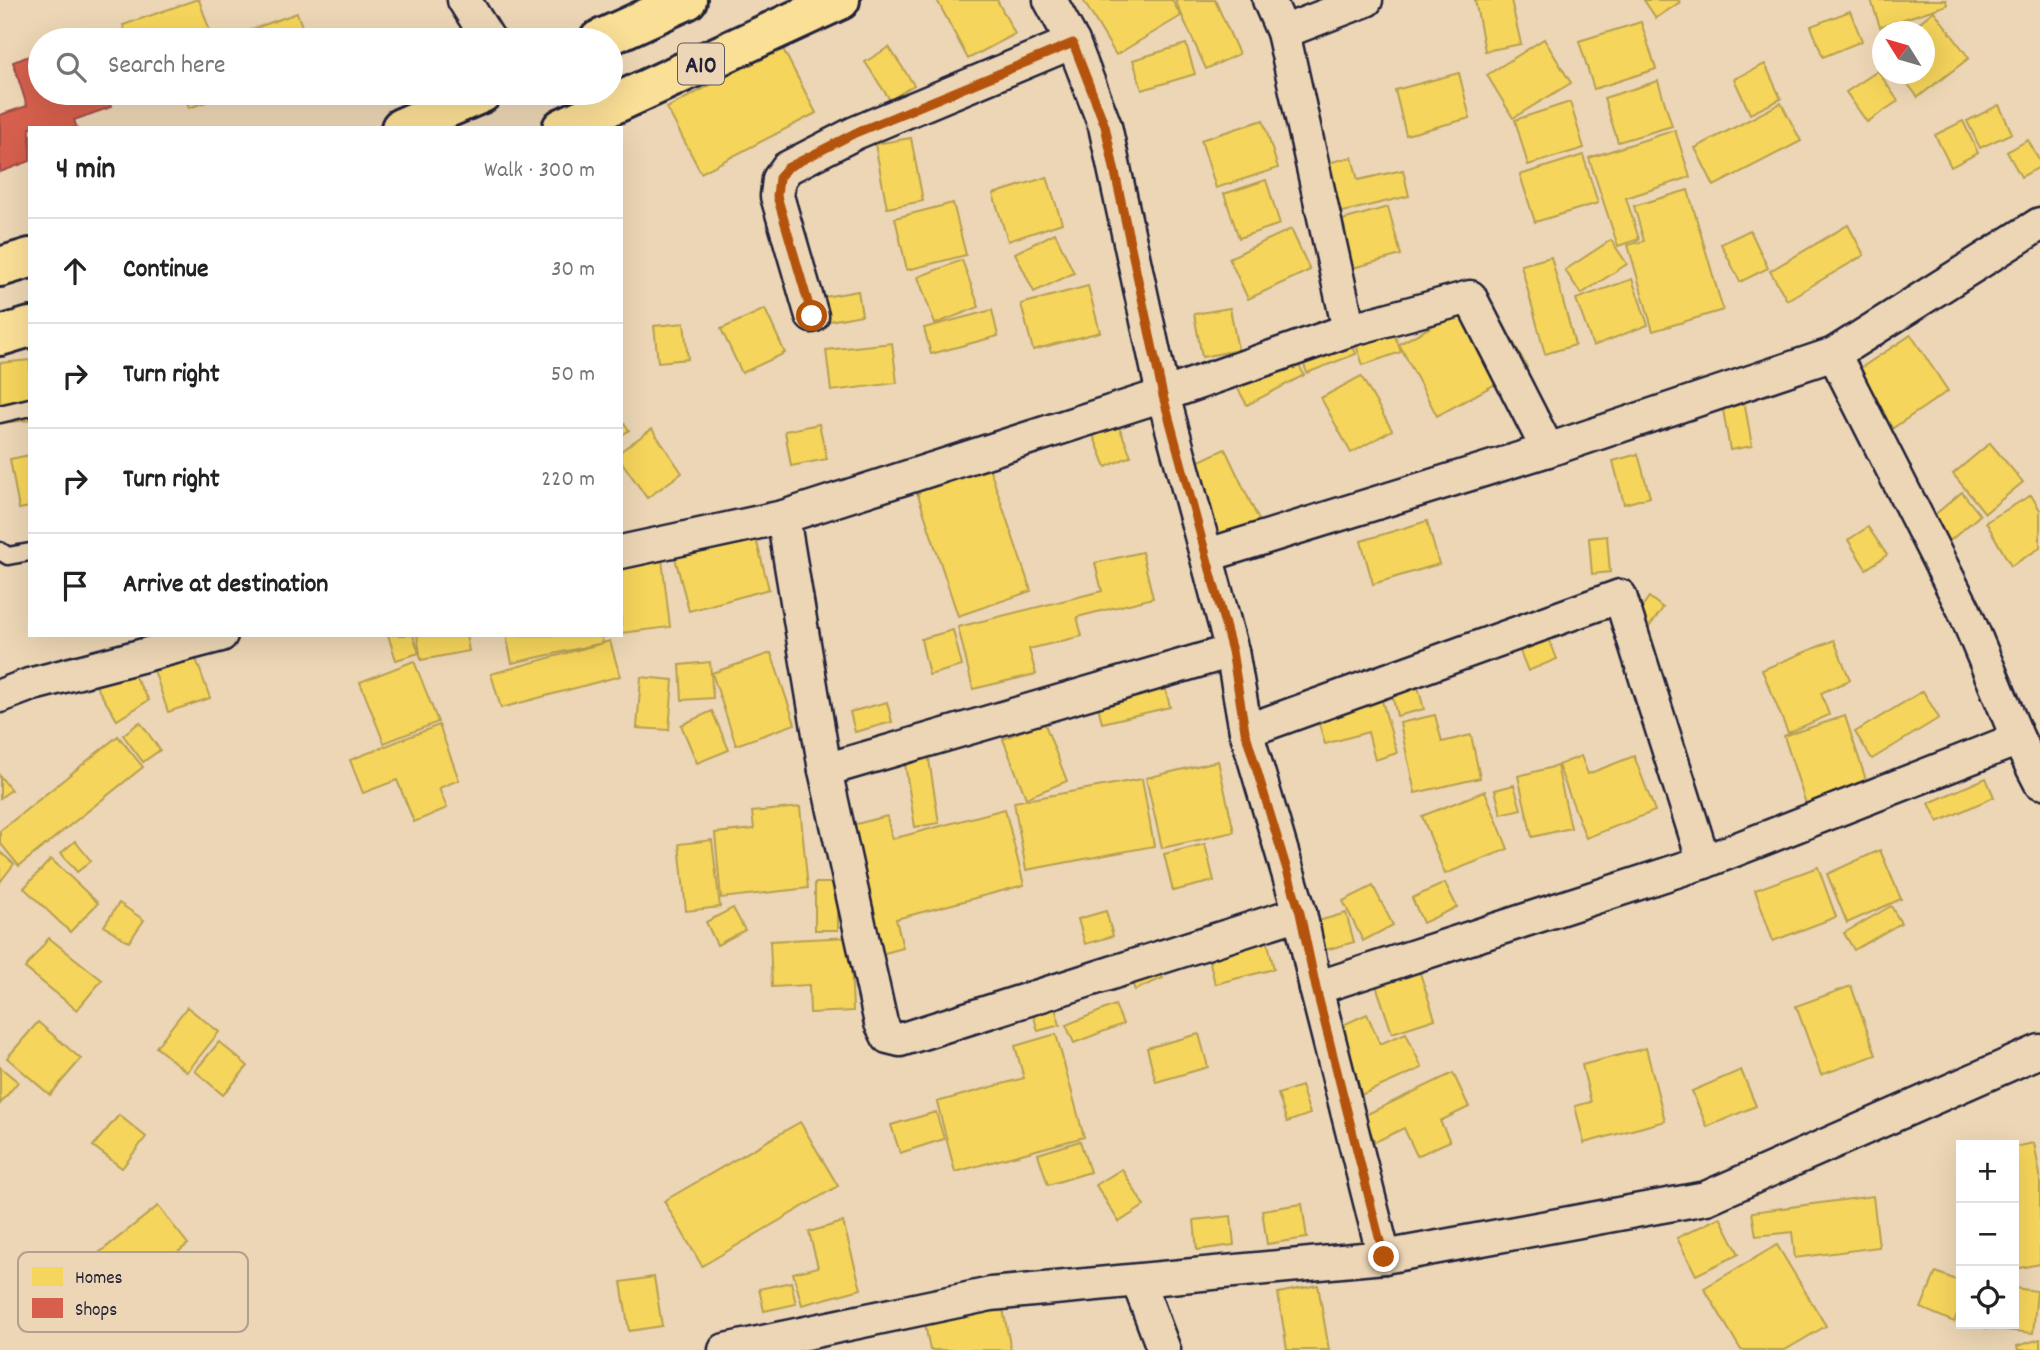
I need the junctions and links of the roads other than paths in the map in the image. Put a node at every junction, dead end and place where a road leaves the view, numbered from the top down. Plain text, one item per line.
1 (464, 0) edge
2 (687, 0) edge
3 (840, 0) edge
4 (1050, 0) edge
5 (1269, 0) edge
6 (1366, 0) edge
7 (482, 28) edge
8 (623, 29) edge
9 (1283, 32) junction
10 (1073, 43) junction
11 (623, 100) edge
12 (454, 105) edge
13 (612, 105) edge
14 (406, 126) edge
15 (566, 126) edge
16 (2040, 224) edge
17 (28, 259) edge
18 (0, 267) edge
19 (812, 316) dead end
20 (28, 328) edge
21 (1349, 330) junction
22 (0, 336) edge
23 (1835, 354) junction
24 (1163, 396) junction
25 (28, 407) edge
26 (0, 414) edge
27 (1548, 450) junction
28 (783, 517) junction
29 (0, 551) edge
30 (28, 552) edge
31 (623, 552) edge
32 (1208, 555) junction
33 (213, 637) edge
34 (1232, 651) junction
35 (0, 696) edge
36 (1245, 731) junction
37 (2018, 739) junction
38 (825, 770) junction
39 (2040, 782) edge
40 (1704, 862) junction
41 (1300, 913) junction
42 (1316, 988) junction
43 (2040, 1051) edge
44 (1384, 1257) junction
45 (1139, 1281) junction
46 (725, 1350) edge
47 (1164, 1350) edge

1 - 7 street
2 - 8 highway, A10
3 - 11 highway, A10
4 - 10 street
5 - 9 street
6 - 9 street
9 - 21 street
10 - 19 street
10 - 24 street
12 - 14 highway
13 - 15 highway, A10
16 - 23 street
17 - 18 highway
20 - 22 highway
21 - 24 street
21 - 27 street
23 - 27 street
23 - 37 street
24 - 28 street
24 - 32 street
25 - 26 lane
27 - 32 street
28 - 31 street
28 - 38 street
29 - 30 lane
32 - 34 street
33 - 35 street
34 - 36 street
34 - 38 street
36 - 40 street
36 - 41 street
37 - 39 street
37 - 40 street
38 - 41 street
40 - 42 street
41 - 42 street
42 - 44 street
43 - 44 street
44 - 45 street
45 - 46 street
45 - 47 street

